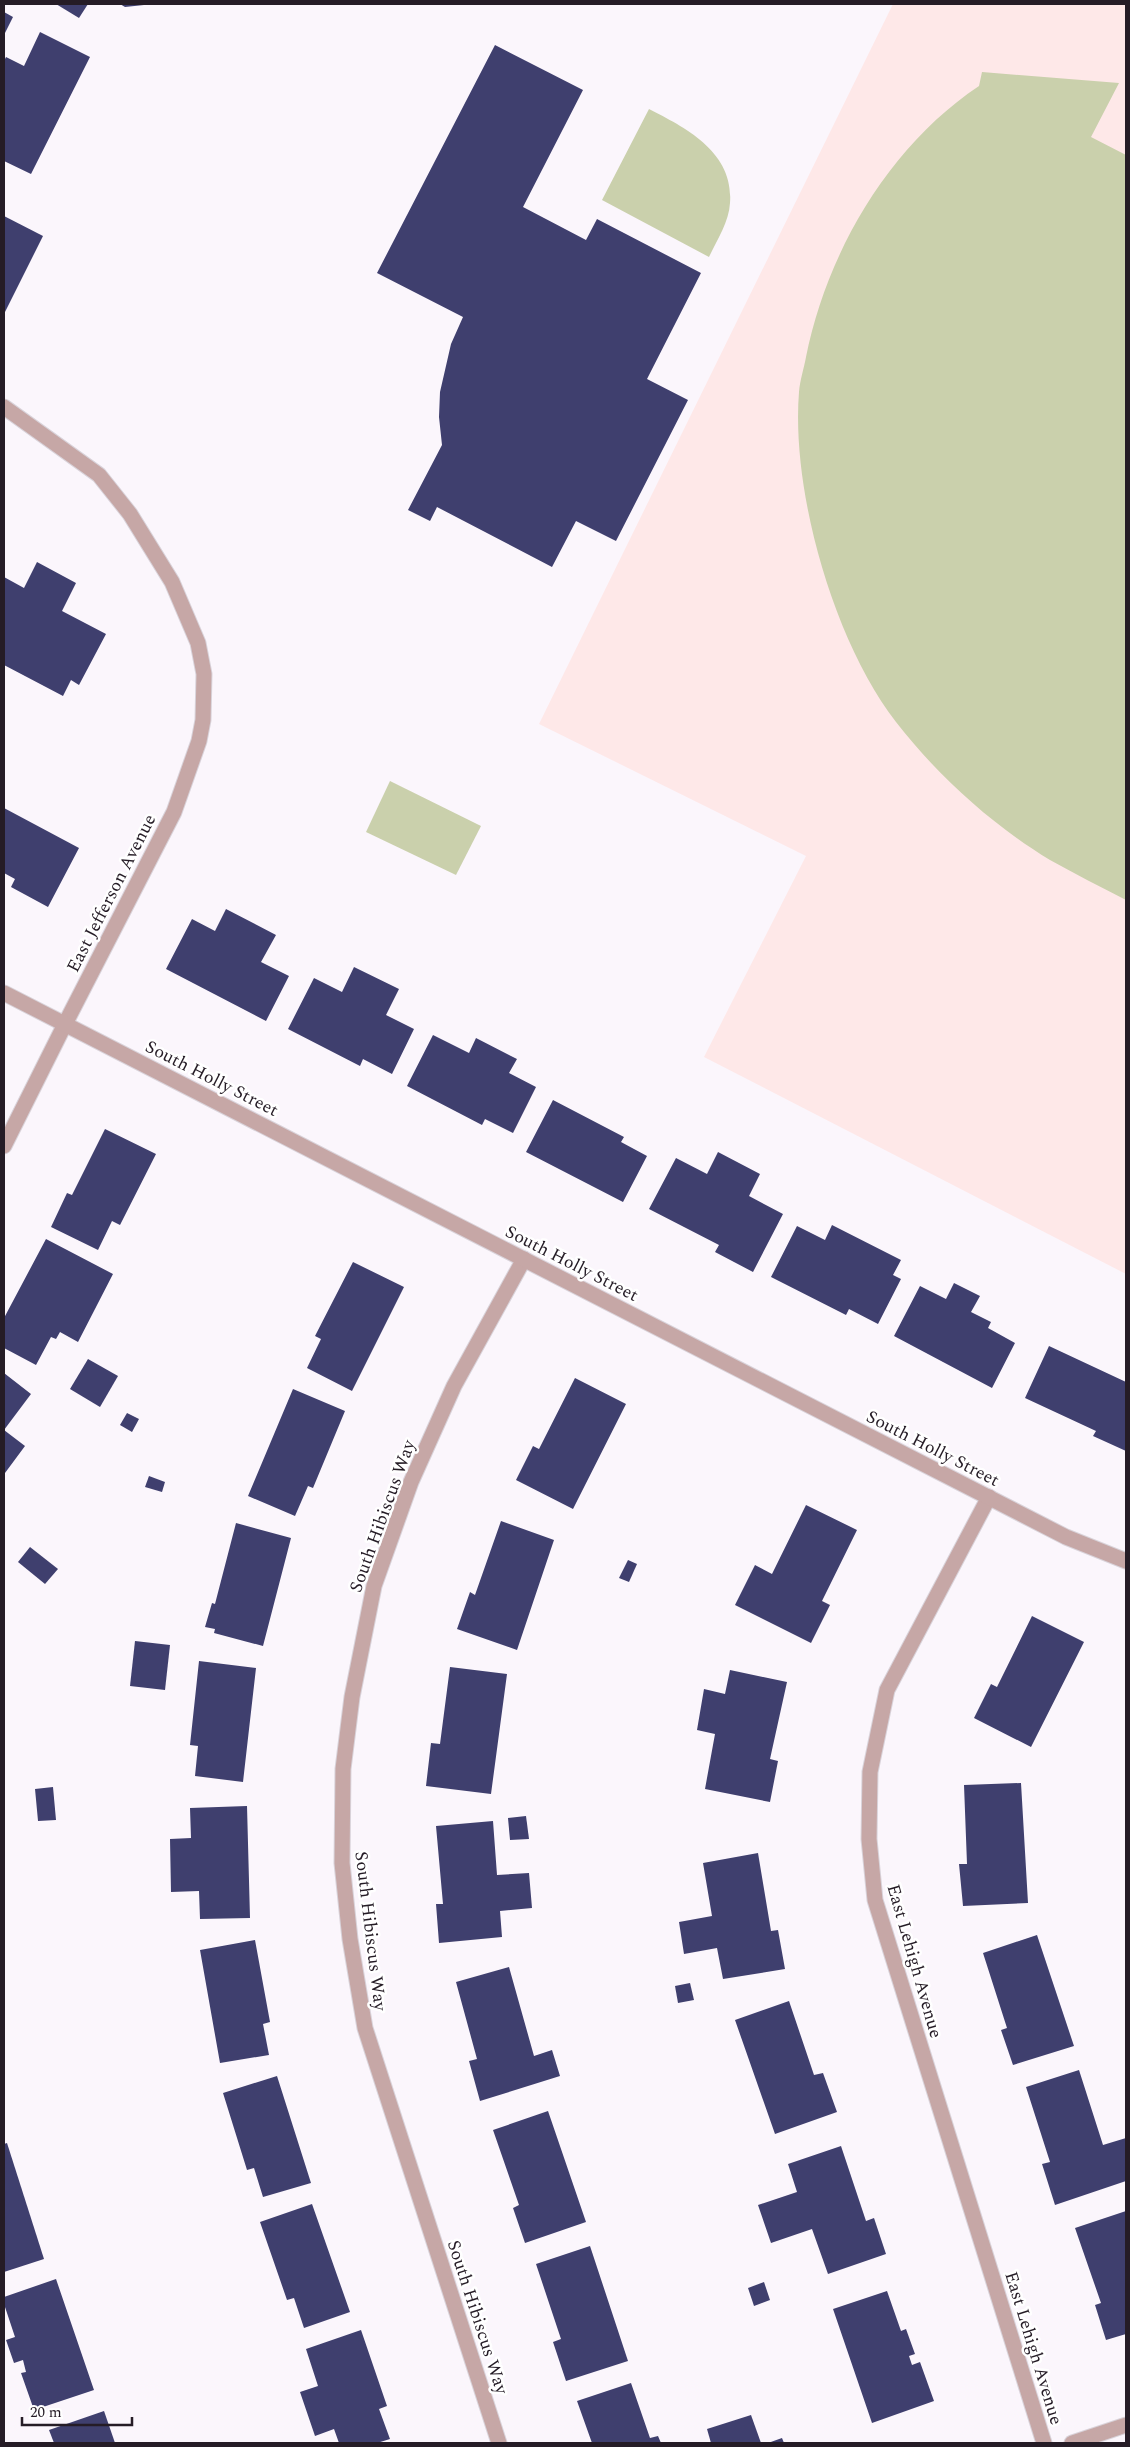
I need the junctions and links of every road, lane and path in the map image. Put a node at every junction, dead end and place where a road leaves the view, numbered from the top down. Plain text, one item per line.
1 (4, 407) edge
2 (4, 993) edge
3 (65, 1024) junction
4 (4, 1146) edge
5 (524, 1259) junction
6 (989, 1497) junction
7 (1126, 1562) edge
8 (1126, 2425) edge
9 (499, 2443) edge
10 (1044, 2443) edge
11 (1072, 2443) edge

1 - 3 street, East Jefferson Avenue
2 - 3 street, South Holly Street
3 - 4 street, East Jefferson Avenue
3 - 5 street, South Holly Street
5 - 6 street, South Holly Street
5 - 9 street, South Hibiscus Way
6 - 7 street, South Holly Street
6 - 10 street, East Lehigh Avenue
8 - 11 street

